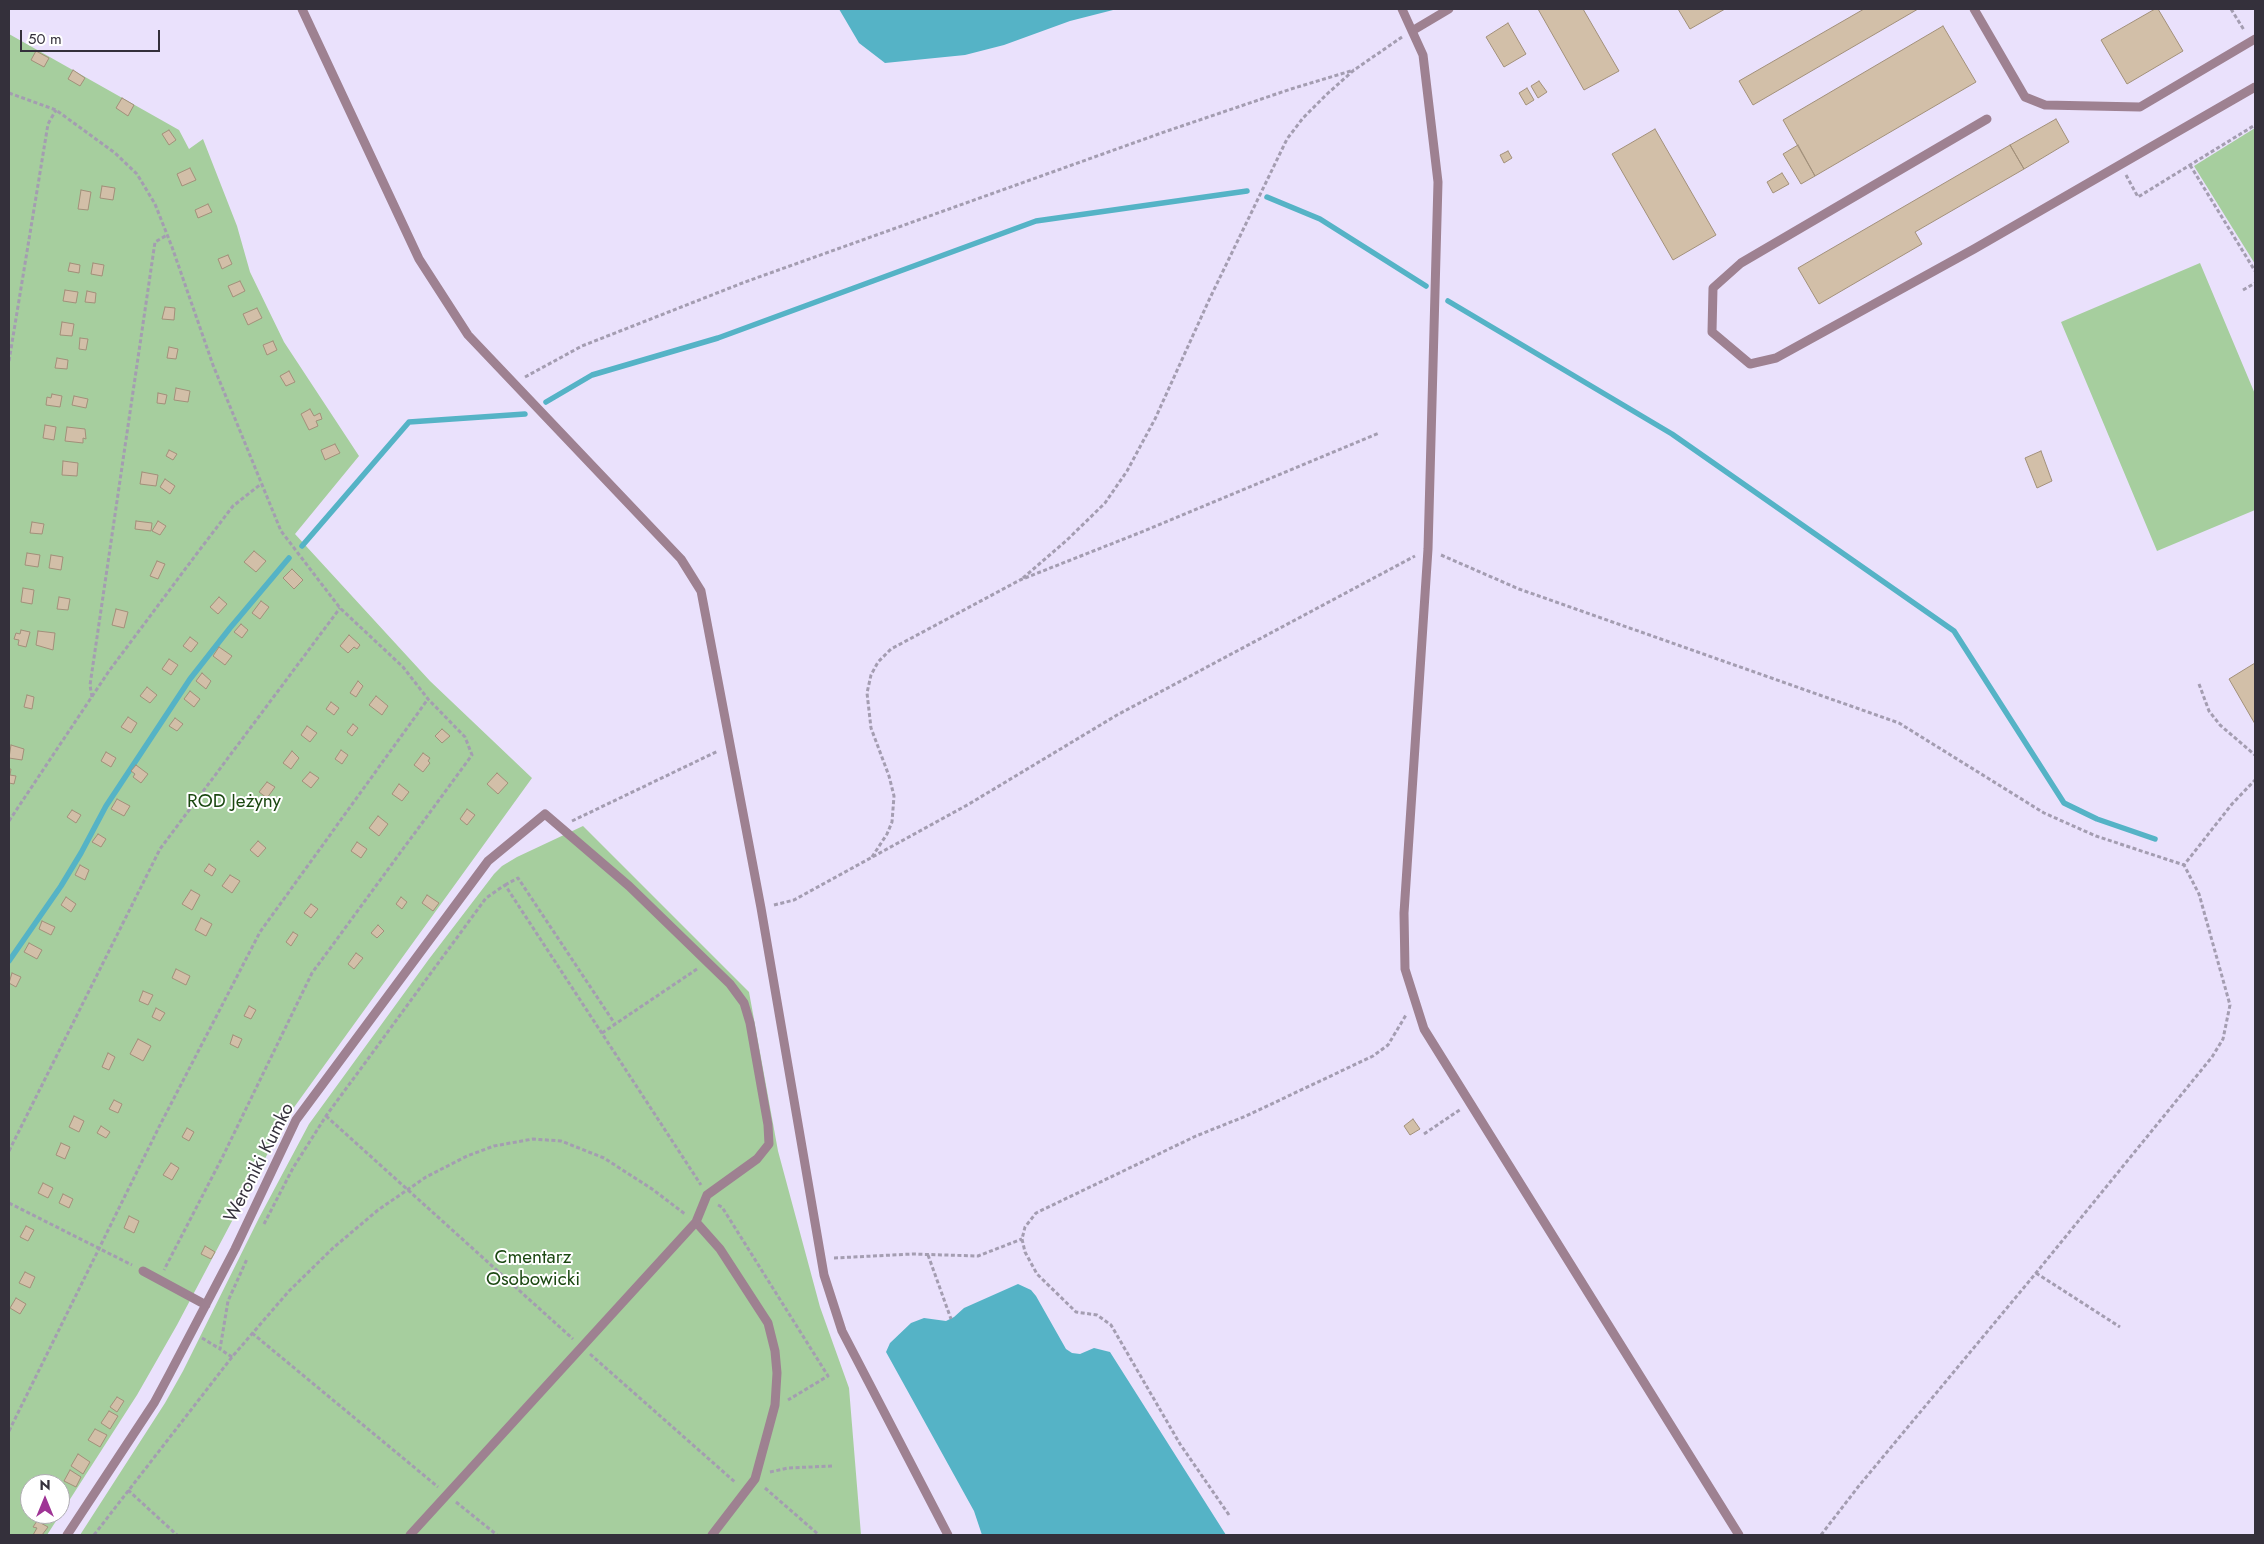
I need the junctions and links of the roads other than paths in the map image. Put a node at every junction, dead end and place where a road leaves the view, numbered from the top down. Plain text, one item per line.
1 (302, 9) edge
2 (1402, 9) edge
3 (1449, 9) edge
4 (1974, 9) edge
5 (1412, 31) junction
6 (2253, 40) edge
7 (2255, 87) edge
8 (1987, 119) dead end
9 (696, 1222) junction
10 (144, 1271) road end
11 (206, 1305) junction
12 (68, 1535) edge
13 (410, 1535) edge
14 (712, 1535) edge
15 (948, 1535) edge
16 (1739, 1535) edge

1 - 15 lane
2 - 5 lane
3 - 5 lane
4 - 6 lane
5 - 16 lane
7 - 8 lane
9 - 11 lane, Weroniki Kumko
9 - 13 lane
9 - 14 lane
10 - 11 lane
11 - 12 lane, Weroniki Kumko

